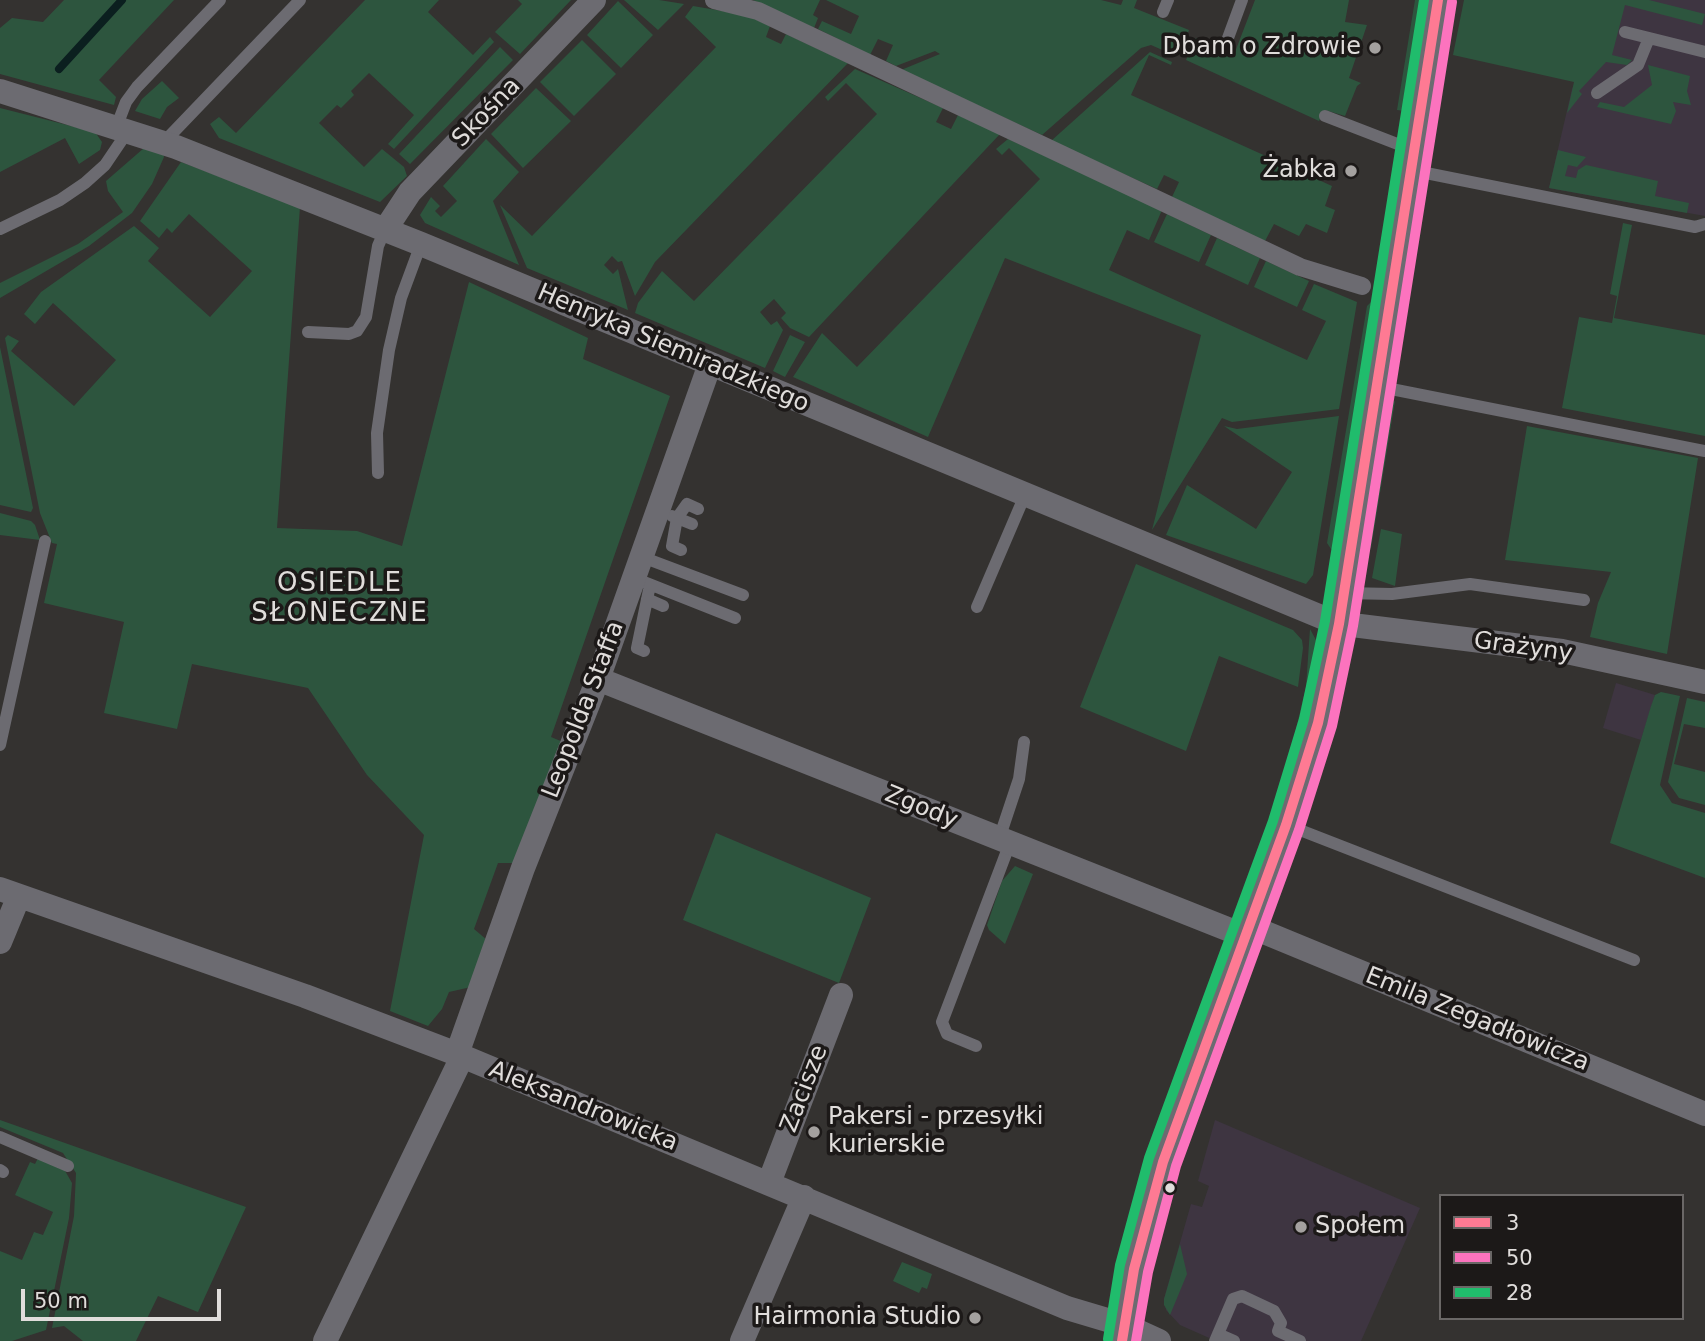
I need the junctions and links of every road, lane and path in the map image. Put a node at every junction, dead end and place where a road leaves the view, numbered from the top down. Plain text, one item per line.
1 (220, 0) edge
2 (300, 0) edge
3 (594, 0) edge
4 (714, 0) edge
5 (1242, 0) edge
6 (1438, 0) edge
7 (1625, 32) dead end
8 (1228, 38) dead end
9 (1649, 38) junction
10 (1705, 52) edge
11 (0, 91) edge
12 (1597, 93) dead end
13 (1325, 117) dead end
14 (122, 130) junction
15 (163, 143) junction
16 (1412, 160) junction
17 (1705, 224) edge
18 (0, 229) edge
19 (385, 230) junction
20 (421, 244) junction
21 (1362, 286) dead end
22 (308, 332) dead end
23 (710, 364) junction
24 (1376, 386) junction
25 (1705, 451) edge
26 (378, 473) dead end
27 (1025, 495) junction
28 (698, 509) dead end
29 (668, 514) junction
30 (692, 524) dead end
31 (680, 540) dead end
32 (46, 541) dead end
33 (642, 573) junction
34 (1343, 593) junction
35 (743, 595) dead end
36 (647, 599) junction
37 (1584, 600) dead end
38 (663, 606) dead end
39 (977, 607) dead end
40 (644, 614) junction
41 (735, 618) dead end
42 (657, 620) dead end
43 (1339, 624) junction
44 (644, 651) dead end
45 (598, 678) junction
46 (1705, 682) edge
47 (1024, 741) dead end
48 (0, 745) edge
49 (1286, 825) junction
50 (1004, 841) junction
51 (9, 892) edge
52 (1247, 931) junction
53 (0, 942) edge
54 (1634, 961) dead end
55 (841, 995) dead end
56 (976, 1046) dead end
57 (459, 1055) junction
58 (1705, 1114) edge
59 (0, 1137) edge
60 (68, 1166) dead end
61 (769, 1183) junction
62 (804, 1197) junction
63 (1123, 1333) edge
64 (1275, 1336) edge
65 (1216, 1338) edge
66 (325, 1341) edge
67 (742, 1341) edge
68 (1159, 1341) edge
69 (1234, 1341) edge
70 (1300, 1341) edge

1 - 14 lane
2 - 15 lane
3 - 19 street, Skośna
4 - 21 street
5 - 8 lane
6 - 16 street
7 - 9 lane
9 - 10 lane
9 - 12 lane
11 - 14 street, Henryka Siemiradzkiego
13 - 16 lane
14 - 15 street, Henryka Siemiradzkiego
14 - 18 lane
15 - 19 street, Henryka Siemiradzkiego
16 - 17 lane
16 - 24 street
19 - 20 street, Henryka Siemiradzkiego
19 - 22 lane
20 - 23 street, Henryka Siemiradzkiego
20 - 26 lane
23 - 27 street, Henryka Siemiradzkiego
23 - 29 street, Leopolda Staffa
24 - 25 lane
24 - 34 street
27 - 39 lane
27 - 43 street, Henryka Siemiradzkiego
28 - 29 lane
29 - 30 lane
29 - 31 lane
29 - 33 street, Leopolda Staffa
32 - 48 lane
33 - 35 lane
33 - 36 lane
33 - 41 lane
33 - 45 street, Leopolda Staffa
34 - 37 lane
34 - 43 street
36 - 38 lane
36 - 40 lane
40 - 42 lane
40 - 44 lane
43 - 46 street, Grażyny
43 - 49 street
45 - 50 street, Zgody
45 - 57 street, Leopolda Staffa
47 - 50 lane
49 - 52 street
49 - 54 lane
50 - 52 street, Zgody
50 - 56 lane
51 - 53 street
51 - 57 street, Aleksandrowicka
52 - 58 street, Emila Zegadłowicza
52 - 63 street
55 - 61 street, Zacisze
57 - 61 street, Aleksandrowicka
57 - 66 street, Leopolda Staffa
59 - 60 lane
61 - 62 street, Aleksandrowicka
62 - 63 street, Aleksandrowicka
62 - 67 street
63 - 68 street, Aleksandrowicka
64 - 65 lane
64 - 70 lane
65 - 69 lane

